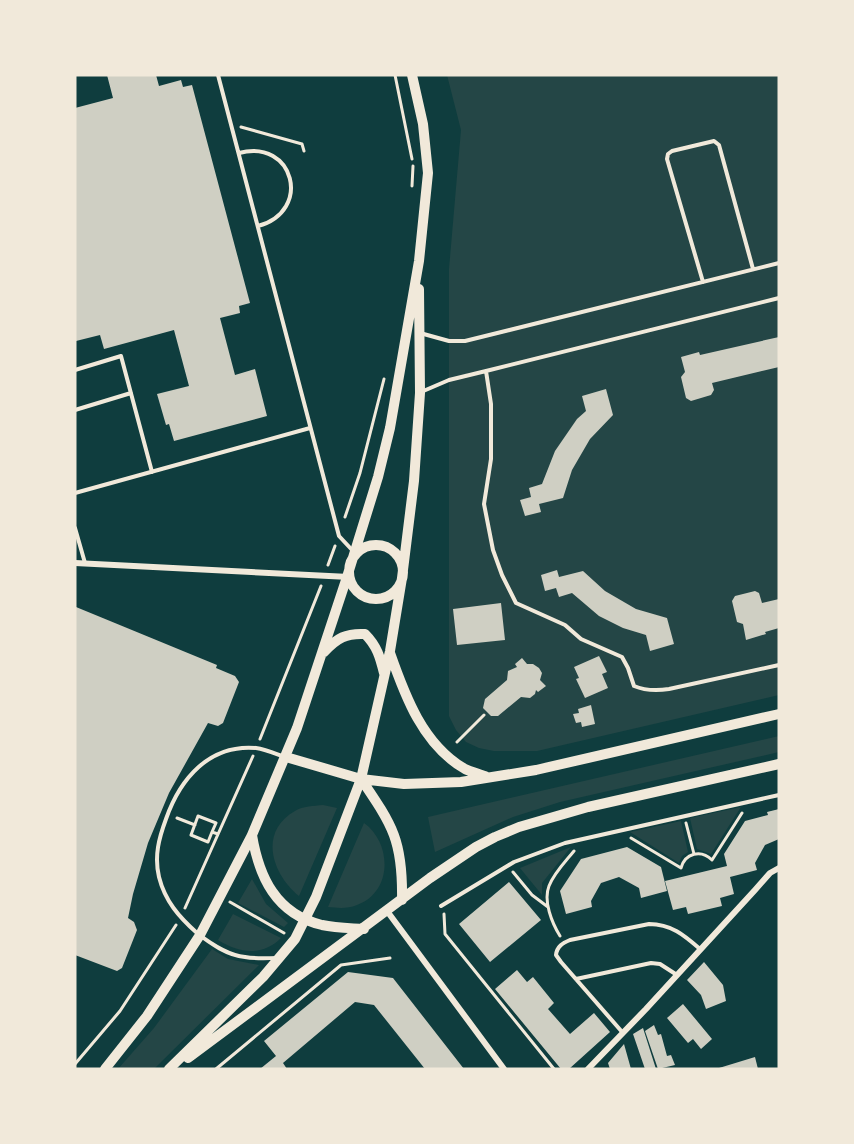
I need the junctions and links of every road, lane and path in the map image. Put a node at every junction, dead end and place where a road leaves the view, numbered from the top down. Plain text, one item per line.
1 (218, 75) edge
2 (412, 75) edge
3 (231, 124) junction
4 (304, 151) dead end
5 (238, 153) junction
6 (258, 226) junction
7 (419, 261) junction
8 (779, 263) edge
9 (753, 269) junction
10 (703, 282) junction
11 (779, 298) edge
12 (419, 333) junction
13 (75, 370) edge
14 (486, 371) junction
15 (131, 393) junction
16 (420, 393) junction
17 (75, 410) edge
18 (310, 428) junction
19 (152, 472) junction
20 (75, 493) edge
21 (75, 528) edge
22 (75, 563) edge
23 (85, 563) junction
24 (351, 567) junction
25 (402, 578) junction
26 (390, 651) junction
27 (321, 656) junction
28 (779, 664) edge
29 (384, 676) junction
30 (779, 714) edge
31 (484, 715) dead end
32 (457, 742) dead end
33 (286, 757) junction
34 (779, 764) edge
35 (490, 778) junction
36 (361, 779) junction
37 (779, 795) edge
38 (749, 801) junction
39 (168, 814) junction
40 (685, 816) junction
41 (195, 825) junction
42 (619, 831) junction
43 (212, 832) junction
44 (218, 834) dead end
45 (252, 835) junction
46 (584, 839) junction
47 (693, 854) junction
48 (508, 866) junction
49 (779, 868) edge
50 (220, 897) junction
51 (402, 900) junction
52 (441, 906) joint
53 (548, 907) junction
54 (387, 911) junction
55 (306, 920) junction
56 (364, 929) junction
57 (200, 935) junction
58 (295, 939) junction
59 (564, 942) junction
60 (700, 949) junction
61 (280, 958) junction
62 (390, 958) dead end
63 (676, 975) junction
64 (576, 979) junction
65 (623, 1033) junction
66 (105, 1069) edge
67 (171, 1069) edge
68 (216, 1069) edge
69 (504, 1069) edge
70 (554, 1069) edge
71 (588, 1069) edge

1 - 3 lane
2 - 7 main road
3 - 4 path
3 - 5 lane
5 - 6 lane
5 - 6 lane
6 - 18 lane
7 - 12 main road
7 - 24 main road
8 - 9 lane
9 - 10 lane
9 - 10 lane
10 - 12 lane
11 - 14 lane
12 - 16 main road
13 - 15 lane
14 - 16 lane
14 - 28 lane
15 - 17 lane
15 - 19 lane
16 - 25 main road
18 - 19 lane
18 - 24 lane
19 - 20 lane
21 - 23 lane
22 - 23 street
23 - 24 street
24 - 25 main road
24 - 25 main road
24 - 27 main road
25 - 26 main road
26 - 29 main road
26 - 35 main road
27 - 29 main road
27 - 33 main road
29 - 36 main road
30 - 35 main road
31 - 32 path
33 - 36 main road
33 - 39 lane
33 - 45 main road
34 - 51 main road
35 - 36 main road
36 - 51 main road
36 - 55 main road
37 - 38 lane
38 - 40 lane
38 - 47 path
39 - 41 path
39 - 57 lane
40 - 42 lane
40 - 47 path
41 - 43 path
41 - 43 path
42 - 46 lane
42 - 47 path
43 - 44 path
45 - 50 main road
45 - 55 main road
46 - 48 lane
46 - 53 path
48 - 52 lane
48 - 53 path
49 - 60 street
50 - 57 main road
50 - 58 path
51 - 54 main road
52 - 70 path
53 - 59 path
54 - 56 main road
54 - 69 street
55 - 56 main road
55 - 58 main road
56 - 67 main road
57 - 61 lane
57 - 66 main road
58 - 61 main road
59 - 60 lane
59 - 64 lane
60 - 63 street
61 - 67 main road
62 - 68 path
63 - 64 lane
63 - 65 street
64 - 65 lane
65 - 71 street

